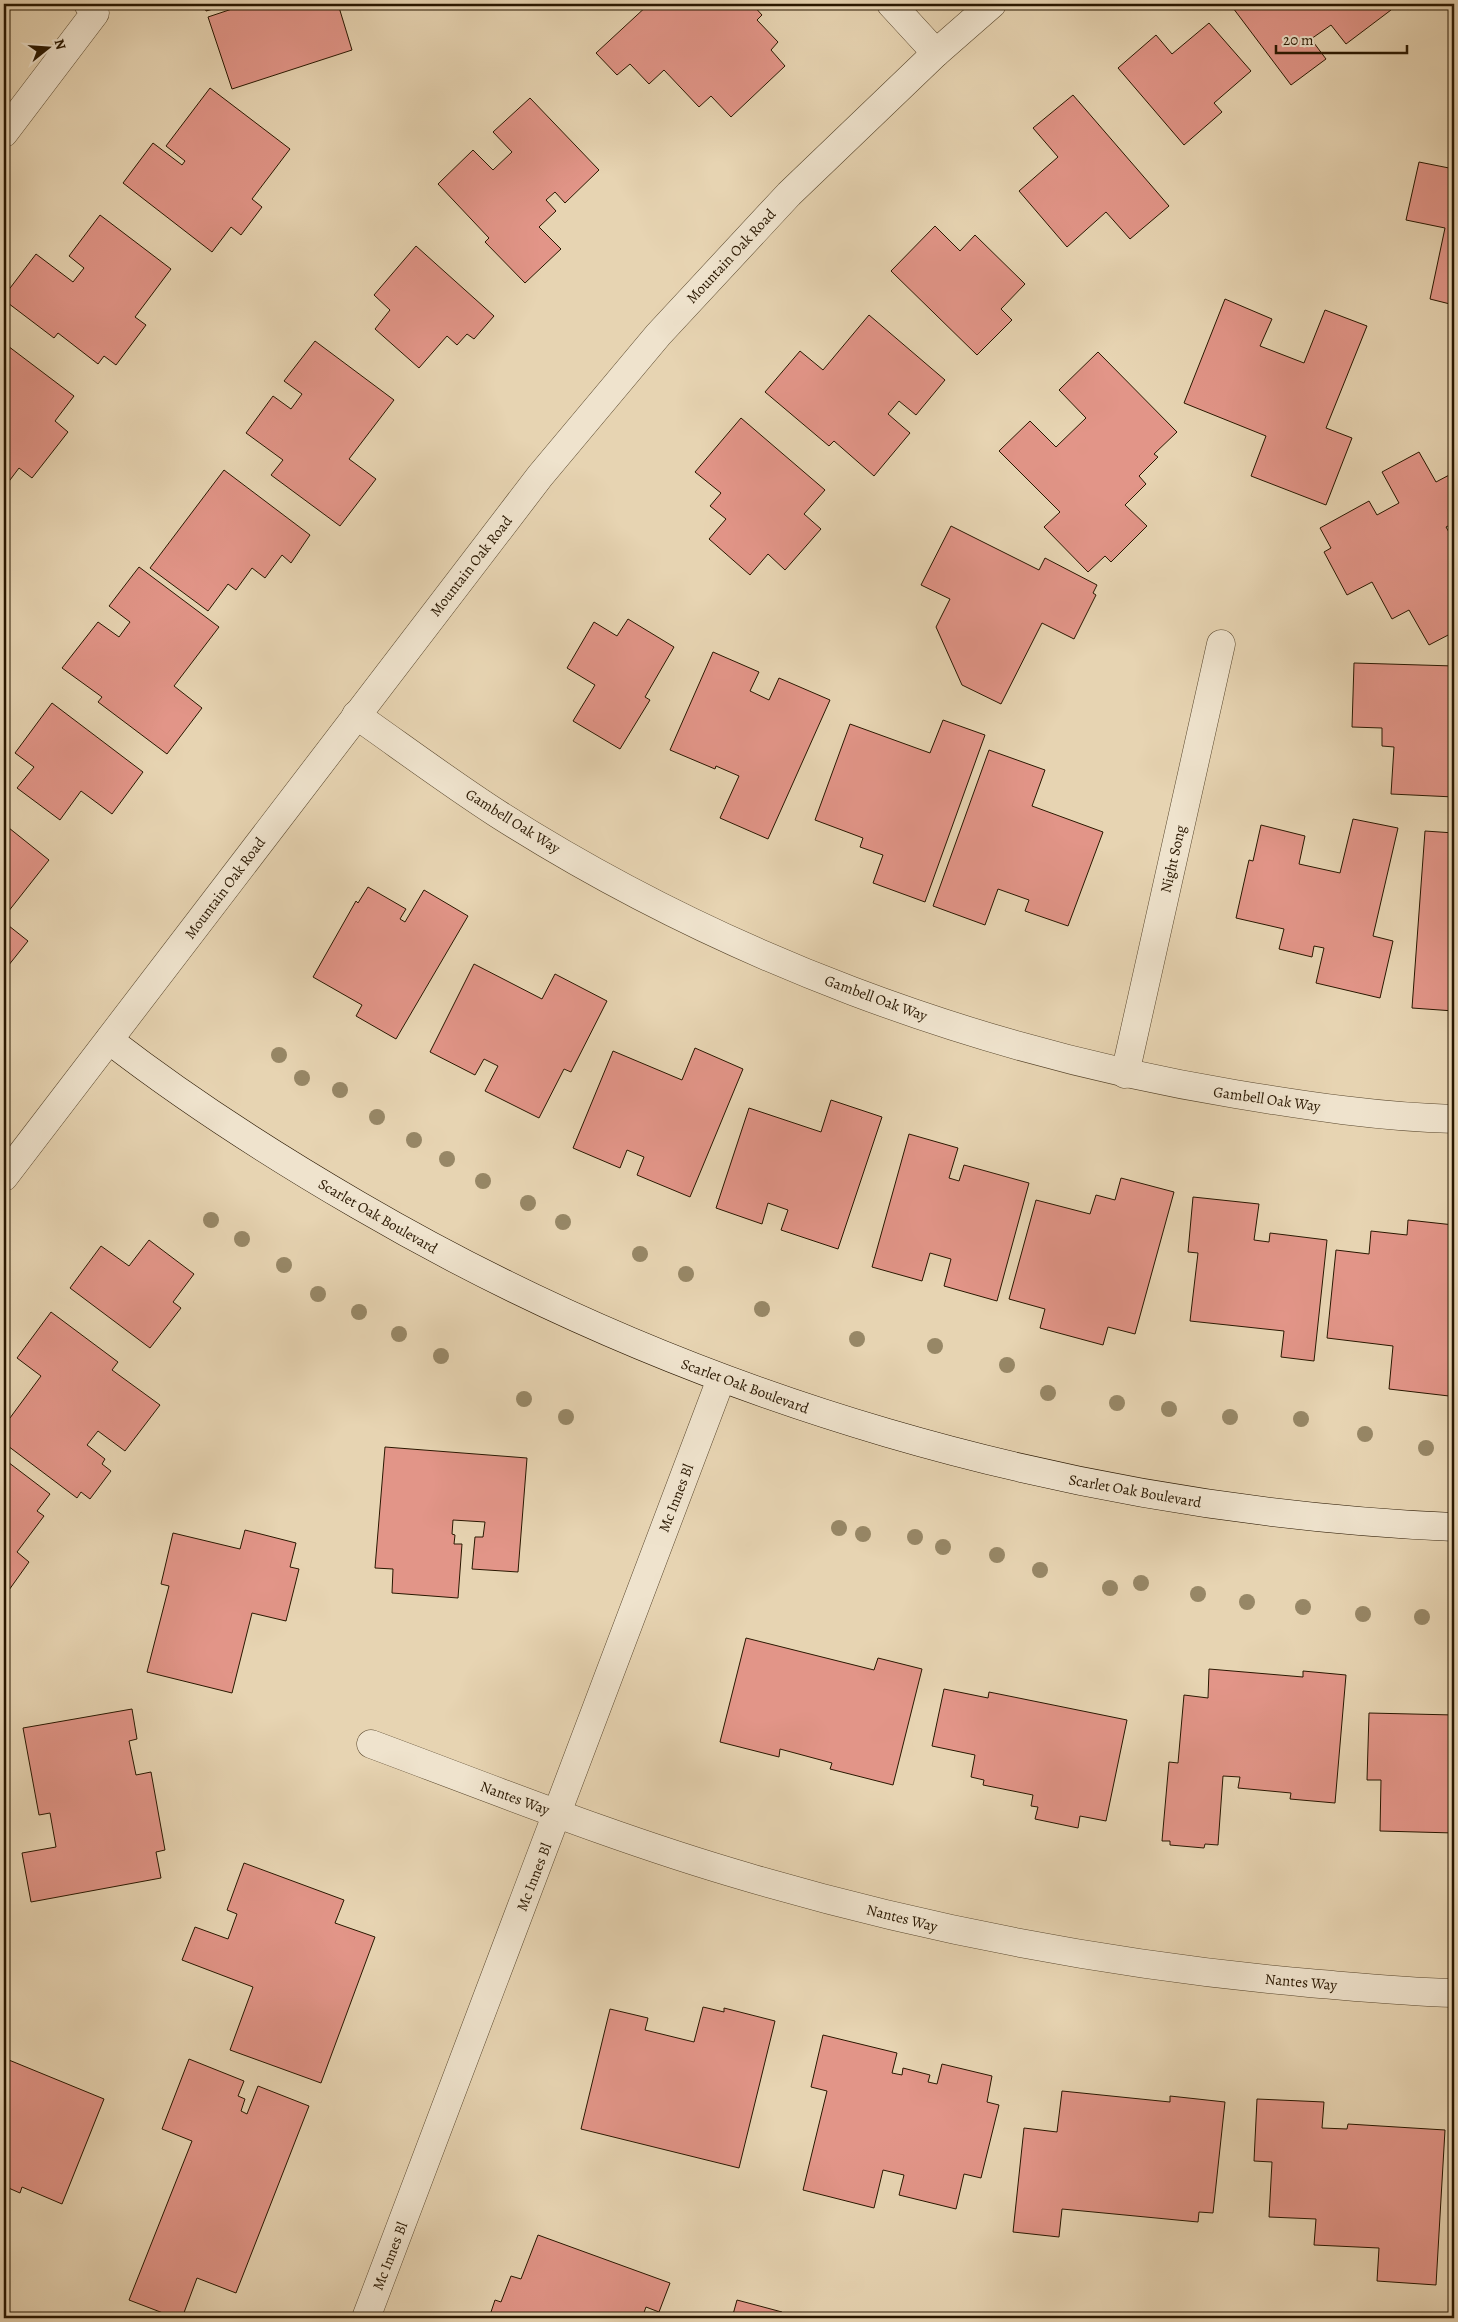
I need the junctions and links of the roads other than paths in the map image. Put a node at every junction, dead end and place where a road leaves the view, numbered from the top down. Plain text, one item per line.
1 (891, 4) edge
2 (992, 4) edge
3 (92, 8) edge
4 (936, 53) junction
5 (4, 133) edge
6 (1221, 644) dead end
7 (356, 715) junction
8 (109, 1040) junction
9 (1125, 1074) junction
10 (1454, 1119) edge
11 (4, 1177) edge
12 (721, 1379) junction
13 (1454, 1527) edge
14 (371, 1744) dead end
15 (558, 1814) junction
16 (1454, 1993) edge
17 (366, 2318) edge

1 - 4 street
2 - 4 street, Mountain Oak Road
3 - 5 street
4 - 7 street, Mountain Oak Road
6 - 9 street, Night Song
7 - 8 street, Mountain Oak Road
7 - 9 street, Gambell Oak Way
8 - 11 street, Mountain Oak Road
8 - 12 street, Scarlet Oak Boulevard
9 - 10 street, Gambell Oak Way
12 - 13 street, Scarlet Oak Boulevard
12 - 15 street, Mc Innes Bl
14 - 15 street, Nantes Way
15 - 16 street, Nantes Way
15 - 17 street, Mc Innes Bl

